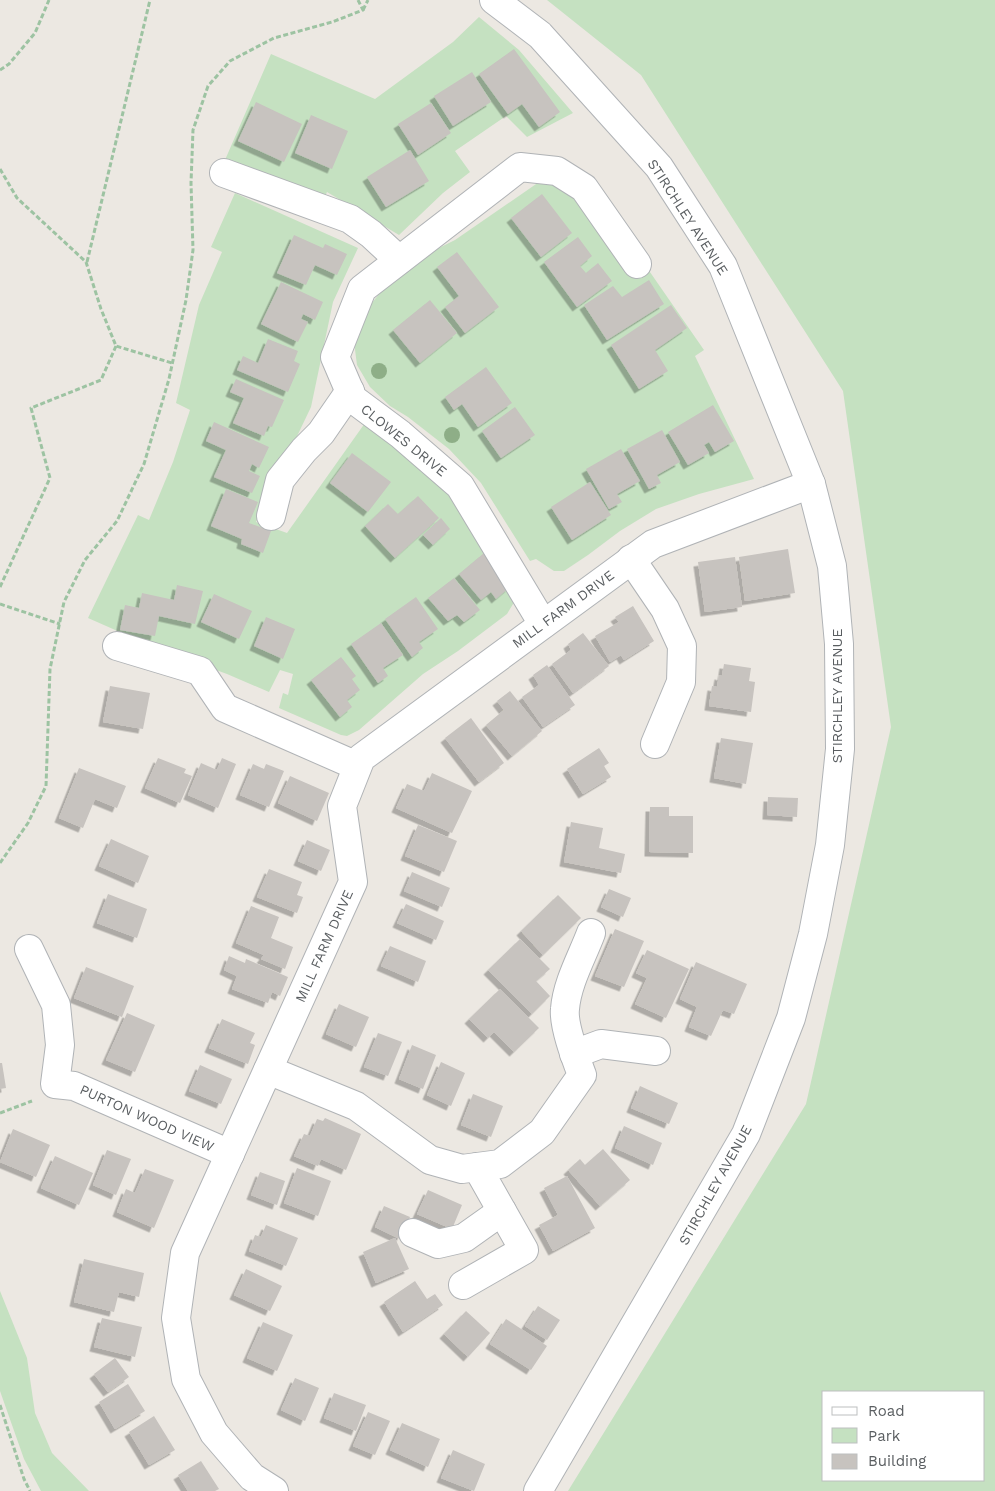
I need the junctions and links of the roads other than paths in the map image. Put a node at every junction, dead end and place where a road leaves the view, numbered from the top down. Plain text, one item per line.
1 (494, 0) edge
2 (224, 173) dead end
3 (399, 260) junction
4 (637, 264) dead end
5 (350, 391) junction
6 (811, 484) junction
7 (271, 516) dead end
8 (632, 559) junction
9 (543, 624) junction
10 (117, 646) dead end
11 (655, 744) dead end
12 (358, 766) junction
13 (591, 933) dead end
14 (29, 949) dead end
15 (656, 1051) dead end
16 (578, 1065) junction
17 (268, 1070) junction
18 (230, 1154) junction
19 (477, 1167) junction
20 (502, 1211) junction
21 (413, 1233) dead end
22 (463, 1284) dead end
23 (274, 1491) edge
24 (538, 1491) edge

1 - 6 street, STIRCHLEY AVENUE
2 - 3 street
3 - 4 street, CLOWES DRIVE
3 - 5 street, CLOWES DRIVE
5 - 7 street
5 - 9 street, CLOWES DRIVE
6 - 8 street, MILL FARM DRIVE
6 - 24 street, STIRCHLEY AVENUE
8 - 9 street, MILL FARM DRIVE
8 - 11 street
9 - 12 street, MILL FARM DRIVE
10 - 12 street
12 - 17 street, MILL FARM DRIVE
13 - 16 street
14 - 18 street, PURTON WOOD VIEW
15 - 16 street
16 - 19 street
17 - 18 street, MILL FARM DRIVE
17 - 19 street
18 - 23 street, MILL FARM DRIVE
19 - 20 street
20 - 21 street
20 - 22 street

